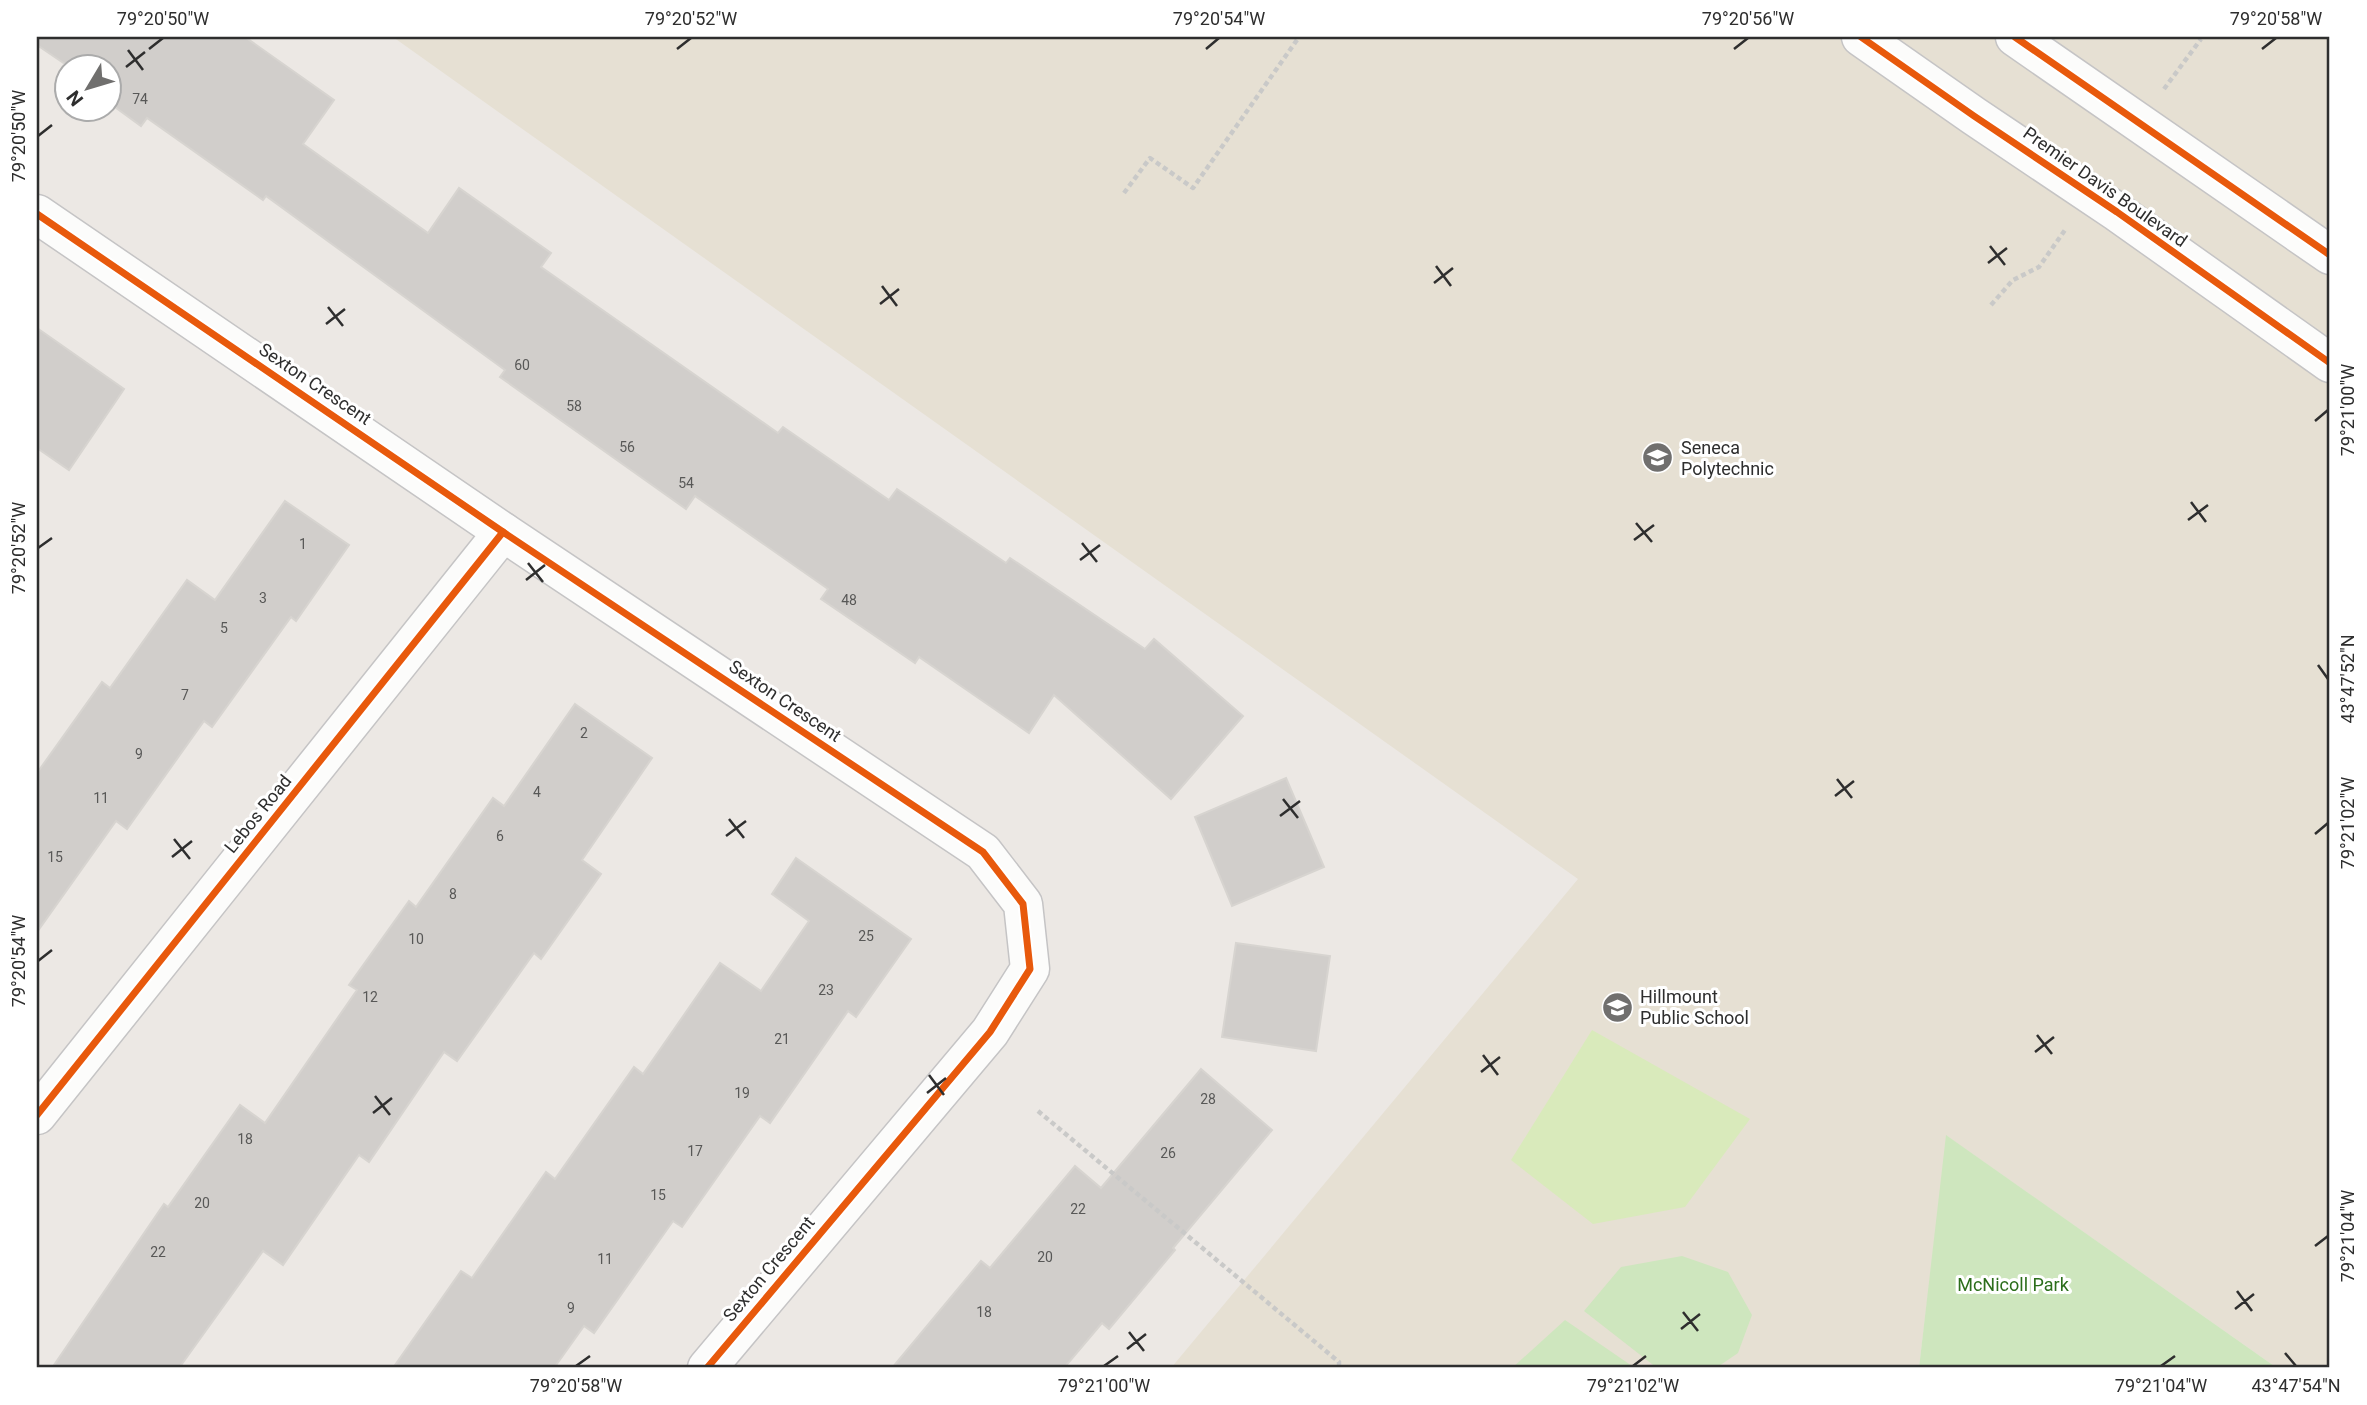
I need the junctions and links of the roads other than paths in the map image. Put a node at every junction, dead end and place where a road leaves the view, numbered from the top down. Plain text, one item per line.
1 (1861, 37) edge
2 (2015, 37) edge
3 (37, 214) edge
4 (2330, 255) edge
5 (2330, 363) edge
6 (503, 532) junction
7 (37, 1115) edge
8 (707, 1368) edge

1 - 5 street, Premier Davis Boulevard
2 - 4 street
3 - 6 street, Sexton Crescent
6 - 7 street, Lebos Road
6 - 8 street, Sexton Crescent

